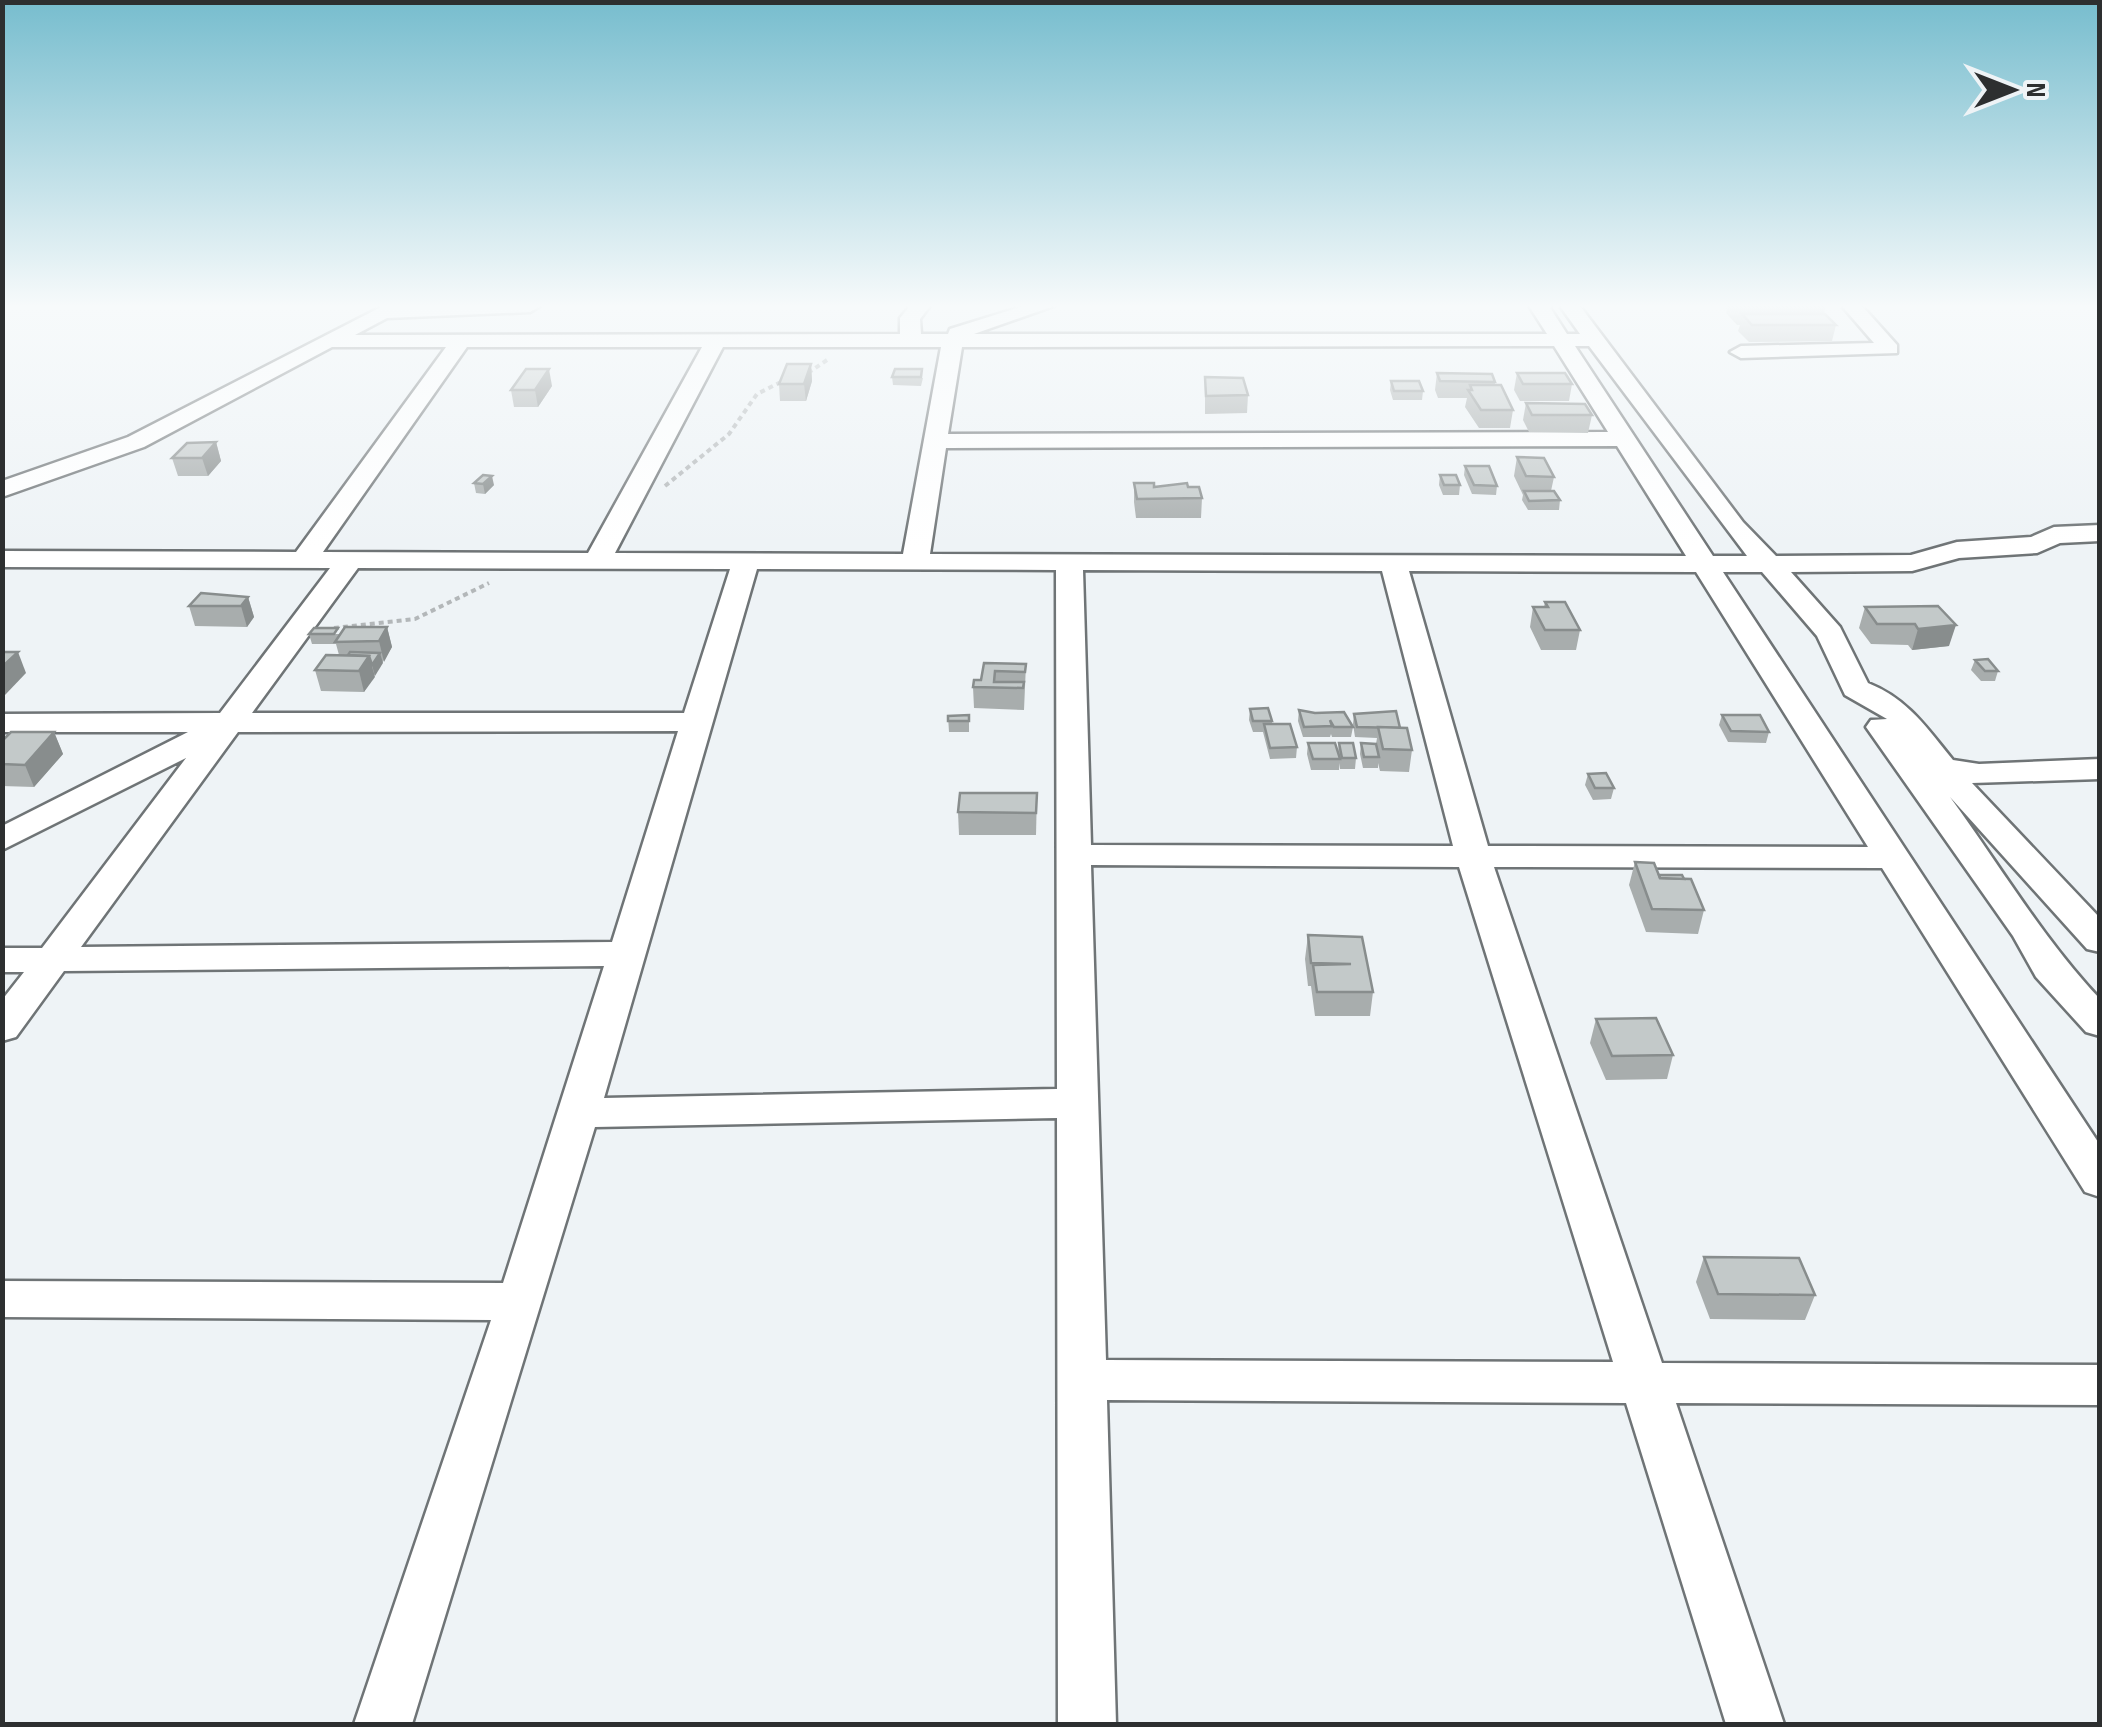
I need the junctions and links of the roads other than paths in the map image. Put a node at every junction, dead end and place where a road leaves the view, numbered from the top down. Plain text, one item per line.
1 (242, 387) edge
2 (428, 387) edge
3 (692, 387) edge
4 (934, 387) edge
5 (1591, 387) edge
6 (1629, 387) edge
7 (1624, 439) junction
8 (936, 441) junction
9 (2, 490) edge
10 (2100, 533) edge
11 (2, 559) edge
12 (598, 559) junction
13 (304, 560) junction
14 (350, 560) junction
15 (746, 560) junction
16 (915, 562) junction
17 (1069, 563) junction
18 (1704, 564) junction
19 (1768, 564) junction
20 (1394, 565) junction
21 (1856, 689) junction
22 (696, 722) junction
23 (2, 723) edge
24 (229, 723) junction
25 (1942, 768) junction
26 (2100, 770) edge
27 (2, 840) edge
28 (1074, 855) junction
29 (1473, 856) junction
30 (1892, 858) junction
31 (2100, 941) edge
32 (626, 954) junction
33 (2, 960) edge
34 (52, 961) junction
35 (2100, 1024) edge
36 (2, 1028) edge
37 (1078, 1103) junction
38 (578, 1113) junction
39 (2100, 1181) edge
40 (2, 1299) edge
41 (520, 1302) junction
42 (1082, 1380) junction
43 (1641, 1383) junction
44 (2100, 1385) edge
45 (383, 1724) edge
46 (1088, 1724) edge
47 (1755, 1724) edge

1 - 9 street
2 - 13 street
3 - 12 street
4 - 8 street
5 - 7 street
6 - 19 street
7 - 8 street
7 - 18 street
8 - 16 street
10 - 19 street
11 - 13 street
12 - 14 street
12 - 15 street
13 - 14 street
14 - 24 street
15 - 16 street
15 - 22 street
16 - 17 street
17 - 20 street
17 - 28 street
18 - 19 street
18 - 20 street
18 - 30 street
19 - 21 street
20 - 29 street
21 - 25 street
21 - 35 street
22 - 24 street
22 - 32 street
23 - 24 street
24 - 27 street
24 - 34 street
25 - 26 street
25 - 31 street
28 - 29 street
28 - 37 street
29 - 30 street
29 - 43 street
30 - 39 street
32 - 34 street
32 - 38 street
33 - 34 street
34 - 36 street
37 - 38 street
37 - 42 street
38 - 41 street
40 - 41 street
41 - 45 street
42 - 43 street
42 - 46 street
43 - 44 street
43 - 47 street

